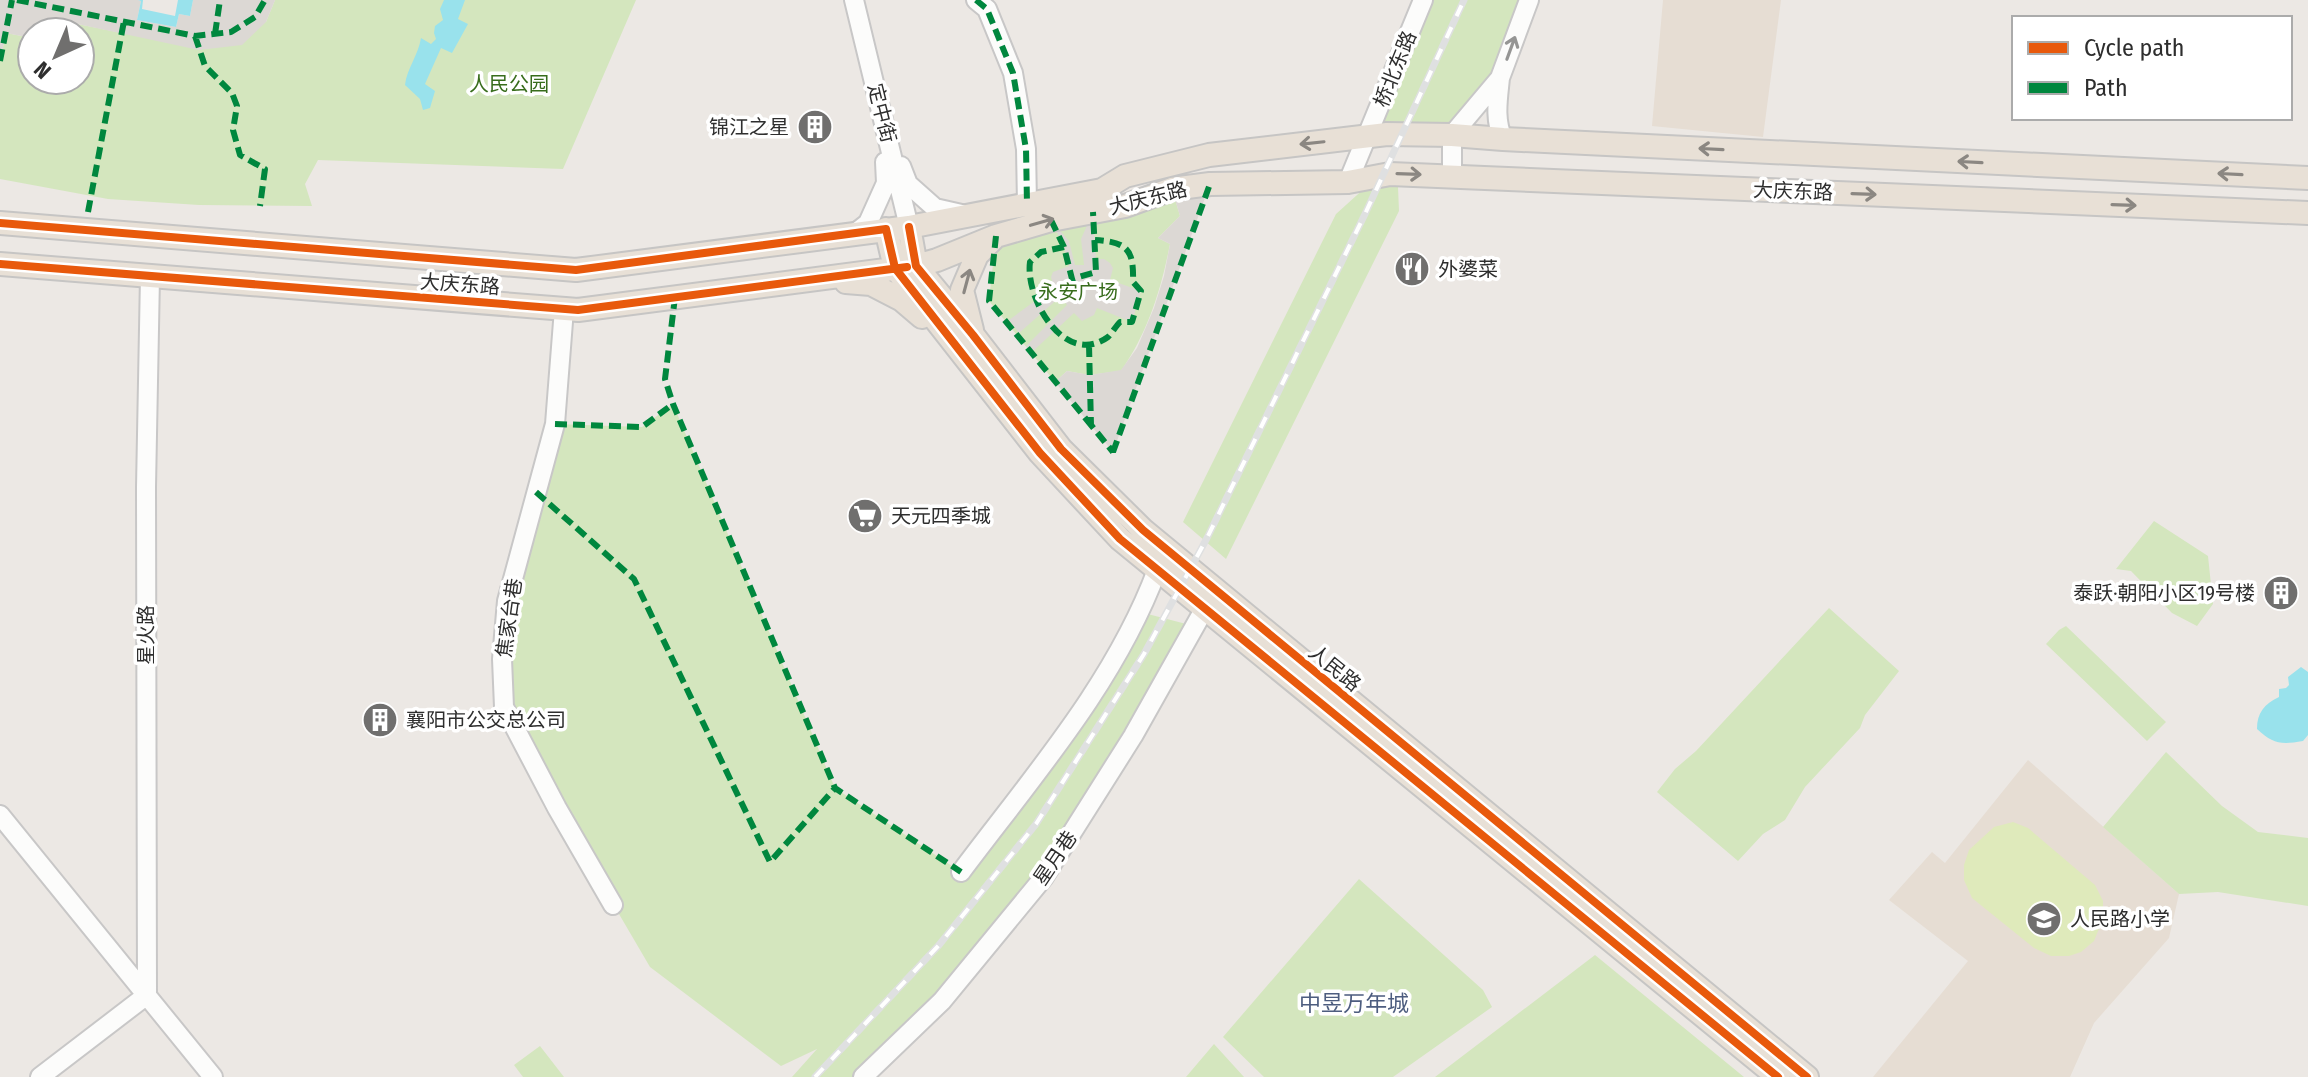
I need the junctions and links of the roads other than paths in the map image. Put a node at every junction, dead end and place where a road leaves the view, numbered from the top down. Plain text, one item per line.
1 (854, 0) edge
2 (976, 0) edge
3 (1423, 0) edge
4 (1529, 0) edge
5 (1500, 78) junction
6 (883, 119) junction
7 (1452, 135) junction
8 (1367, 137) junction
9 (1503, 139) junction
10 (1452, 176) junction
11 (2308, 178) edge
12 (1348, 182) junction
13 (1027, 204) junction
14 (2308, 213) edge
15 (967, 215) junction
16 (0, 223) edge
17 (909, 227) junction
18 (886, 229) junction
19 (854, 234) junction
20 (996, 236) junction
21 (0, 264) edge
22 (905, 267) junction
23 (150, 276) junction
24 (813, 279) junction
25 (564, 309) junction
26 (964, 340) junction
27 (1157, 570) junction
28 (1205, 608) junction
29 (0, 815) edge
30 (961, 872) dead end
31 (613, 905) dead end
32 (147, 995) junction
33 (40, 1077) edge
34 (213, 1077) edge
35 (863, 1077) edge
36 (1778, 1077) edge
37 (1807, 1077) edge

1 - 6 street, 定中街
2 - 13 street
3 - 8 street, 桥北东路
5 -> 4 street
5 - 7 street
5 - 9 street
6 - 15 street
6 - 17 street, 定中街
6 - 19 street
7 - 8 main road, 大庆东路
7 - 9 main road, 大庆东路
7 - 10 street
8 - 12 street, 桥北东路
8 -> 13 main road, 大庆东路
11 -> 9 main road, 大庆东路
12 -> 10 main road, 大庆东路
10 -> 14 main road, 大庆东路
20 -> 12 main road, 大庆东路
13 - 15 main road, 大庆东路
15 - 17 main road, 大庆东路
16 - 19 main road, 大庆东路
17 - 18 main road, 大庆东路
17 - 22 main road, 人民路
18 - 19 main road, 大庆东路
18 - 22 main road, 人民路
20 - 22 main road, 大庆东路
26 -> 20 main road
21 - 23 main road, 大庆东路
22 - 24 main road, 大庆东路
22 - 26 main road, 人民路
23 - 25 main road, 大庆东路
23 - 32 street, 星火路
24 - 25 main road, 大庆东路
24 - 26 main road
25 - 31 street, 焦家台巷
26 - 27 main road, 人民路
26 - 37 main road, 人民路
27 - 28 main road, 人民路
27 - 30 street
28 - 35 street, 星月巷
28 - 36 main road, 人民路
29 - 32 street
32 - 33 street
32 - 34 street

